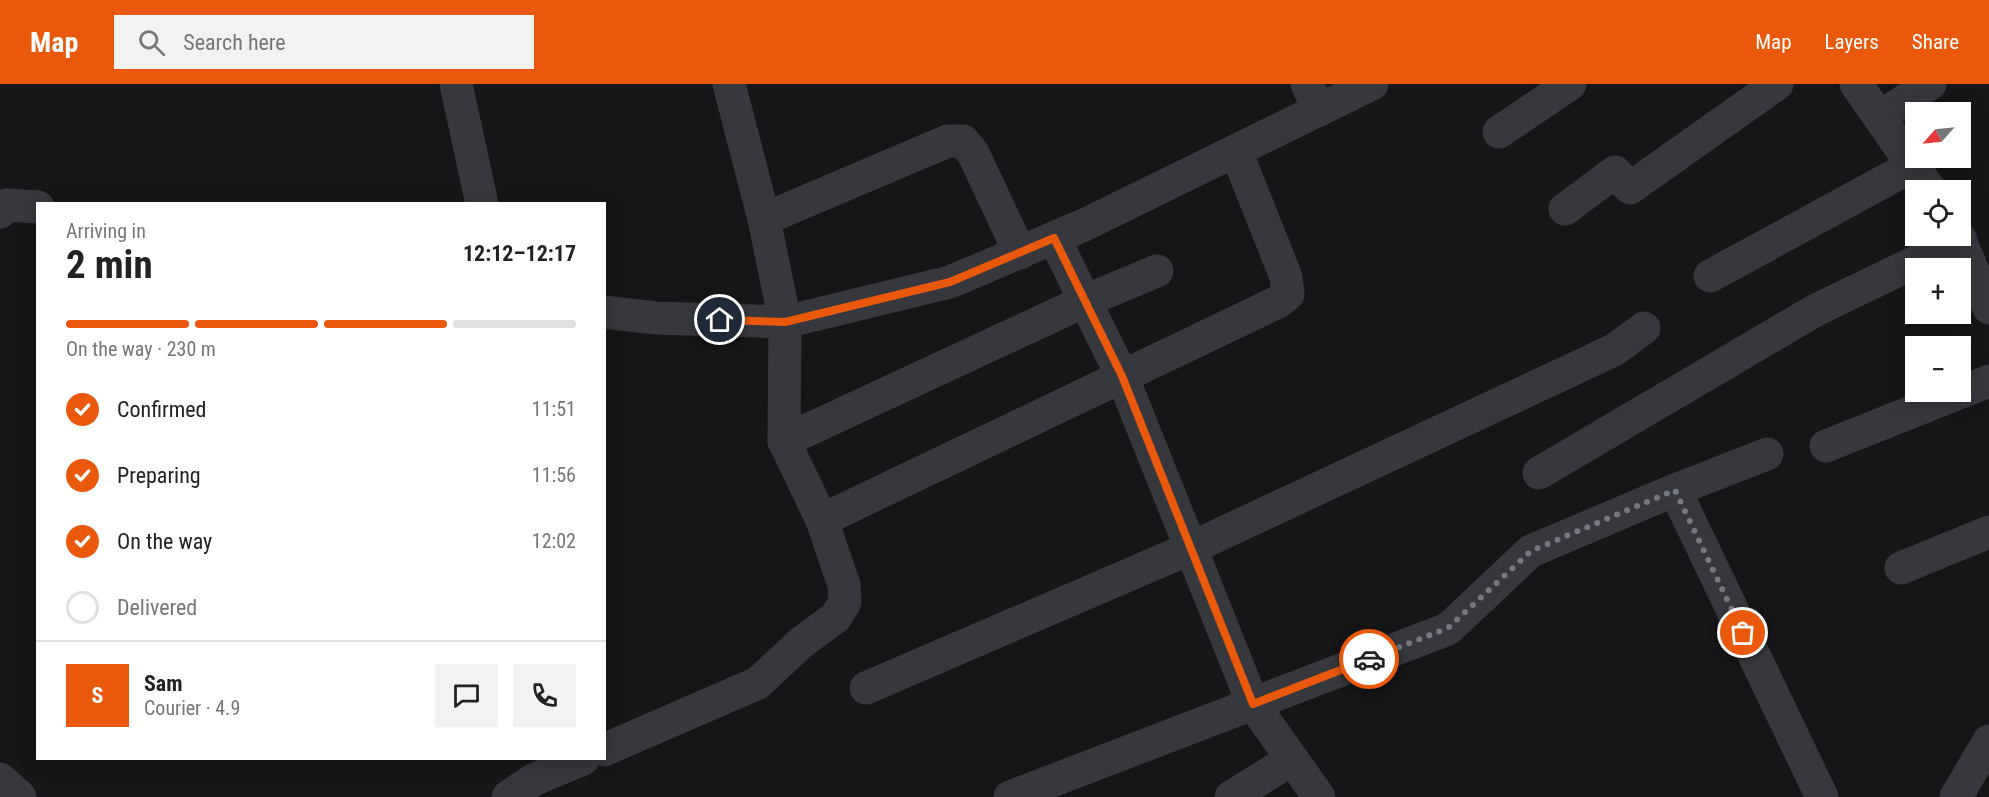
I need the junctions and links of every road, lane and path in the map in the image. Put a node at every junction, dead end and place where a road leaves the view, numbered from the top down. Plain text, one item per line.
1 (456, 84) edge
2 (729, 84) edge
3 (1372, 84) edge
4 (1570, 84) edge
5 (1777, 84) edge
6 (1856, 84) edge
7 (1930, 84) edge
8 (1313, 97) edge
9 (1880, 117) junction
10 (1499, 132) dead end
11 (1236, 151) junction
12 (1922, 178) edge
13 (482, 202) edge
14 (36, 207) edge
15 (1565, 209) dead end
16 (0, 212) edge
17 (764, 219) junction
18 (1054, 238) junction
19 (1969, 247) edge
20 (1020, 253) junction
21 (1157, 271) dead end
22 (1710, 276) dead end
23 (1085, 301) junction
24 (1989, 308) edge
25 (606, 312) edge
26 (785, 322) junction
27 (1644, 328) dead end
28 (1122, 376) junction
29 (1989, 381) edge
30 (784, 441) junction
31 (1826, 446) dead end
32 (1767, 454) dead end
33 (1539, 473) dead end
34 (1675, 490) junction
35 (822, 520) junction
36 (1989, 532) edge
37 (1191, 548) junction
38 (1901, 568) dead end
39 (866, 688) dead end
40 (1253, 704) junction
41 (1989, 741) edge
42 (606, 749) edge
43 (1292, 759) junction
44 (581, 760) edge
45 (0, 779) edge
46 (1960, 789) edge
47 (20, 797) edge
48 (508, 797) edge
49 (1010, 797) edge
50 (1231, 797) edge
51 (1319, 797) edge
52 (1822, 797) edge
53 (1931, 797) edge

1 - 13 street
2 - 17 street
3 - 8 street
4 - 10 street
5 - 15 street
6 - 9 street
7 - 9 street
8 - 11 street
9 - 12 street
11 - 18 street
11 - 28 street
12 - 22 street
14 - 16 street
17 - 20 street
17 - 26 street
18 - 20 street
18 - 23 street
19 - 24 street
19 - 33 street
20 - 26 street
21 - 23 street
23 - 28 street
23 - 30 street
25 - 26 street
26 - 30 street
27 - 37 street
28 - 35 street
28 - 37 street
29 - 31 street
30 - 35 street
32 - 34 street
34 - 40 street
34 - 52 street
35 - 42 street
36 - 38 street
37 - 39 street
37 - 40 street
40 - 43 street
40 - 49 street
41 - 46 street
43 - 50 street
43 - 51 street
44 - 48 street
45 - 47 street
46 - 53 street

